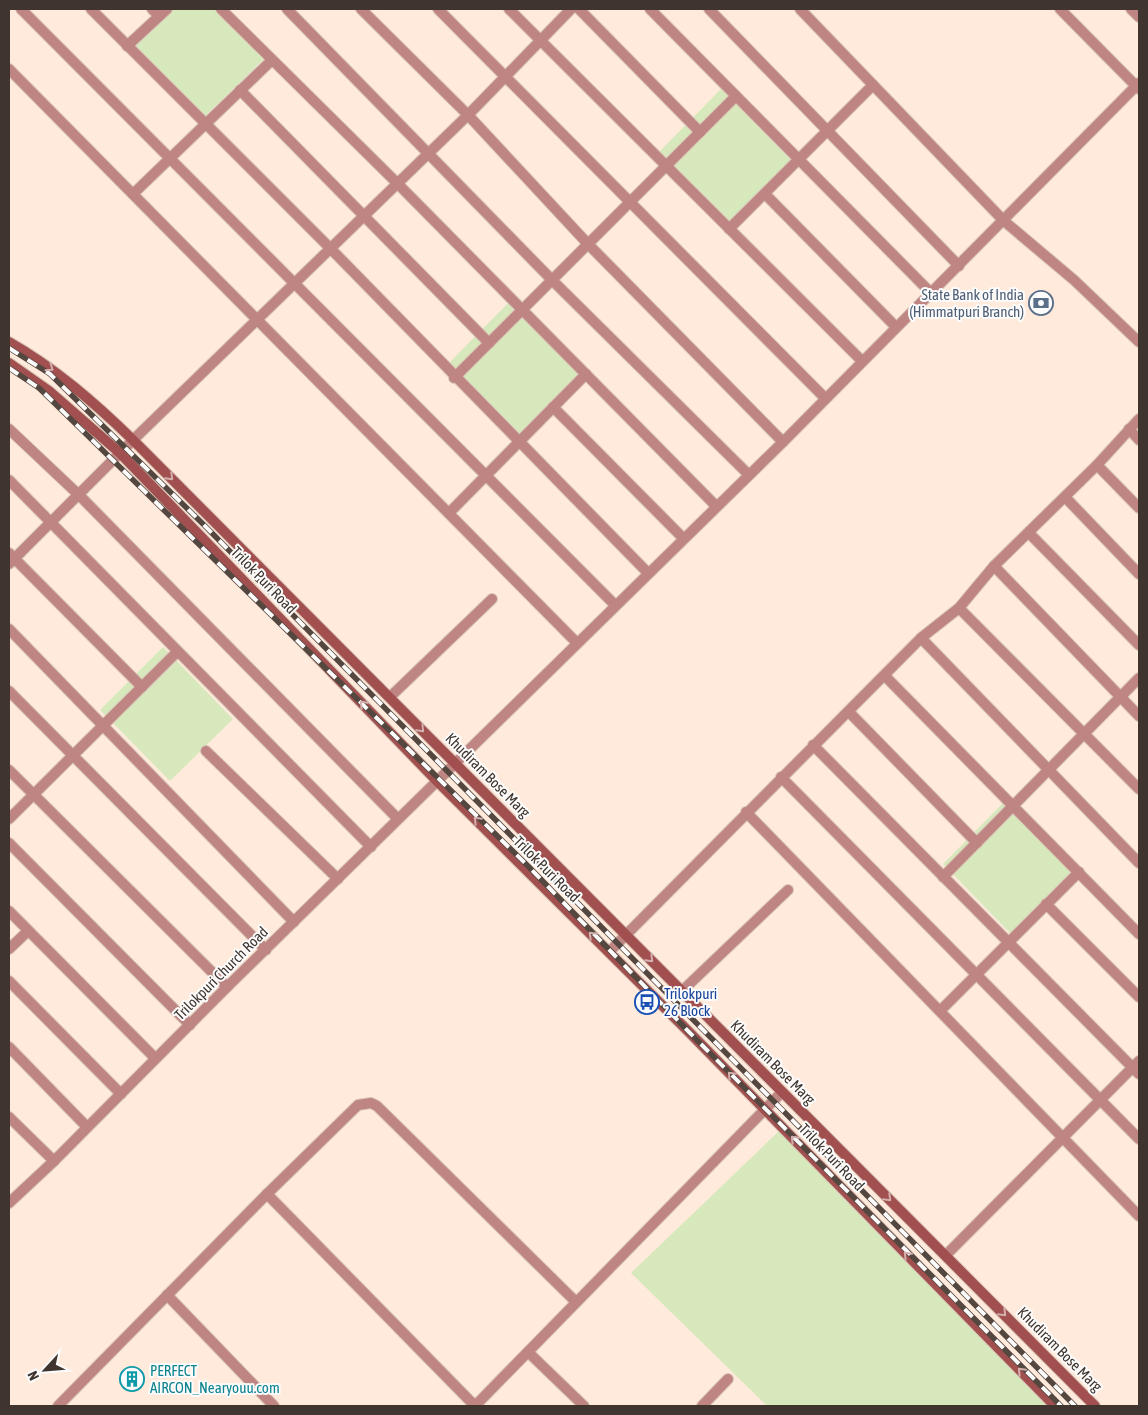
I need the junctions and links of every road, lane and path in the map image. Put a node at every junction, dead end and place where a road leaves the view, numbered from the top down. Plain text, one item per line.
1 (21, 9) edge
2 (91, 9) edge
3 (221, 9) edge
4 (287, 9) edge
5 (360, 9) edge
6 (438, 9) edge
7 (509, 9) edge
8 (571, 9) edge
9 (579, 9) edge
10 (650, 9) edge
11 (709, 9) edge
12 (800, 9) edge
13 (1060, 9) edge
14 (1132, 9) edge
15 (159, 11) edge
16 (1139, 17) edge
17 (540, 40) junction
18 (127, 46) junction
19 (272, 60) junction
20 (9, 69) edge
21 (504, 76) junction
22 (873, 85) junction
23 (1138, 86) edge
24 (240, 90) junction
25 (736, 96) junction
26 (468, 115) junction
27 (205, 124) junction
28 (829, 131) junction
29 (700, 132) junction
30 (428, 153) junction
31 (171, 157) junction
32 (800, 159) junction
33 (665, 167) junction
34 (398, 184) junction
35 (133, 194) junction
36 (765, 194) junction
37 (629, 203) junction
38 (365, 215) junction
39 (1004, 221) junction
40 (729, 229) junction
41 (588, 244) junction
42 (330, 248) junction
43 (959, 266) junction
44 (552, 280) junction
45 (295, 282) junction
46 (931, 293) junction
47 (521, 311) junction
48 (258, 318) junction
49 (896, 327) junction
50 (9, 342) edge
51 (1139, 342) edge
52 (489, 343) junction
53 (862, 361) junction
54 (9, 364) edge
55 (586, 374) junction
56 (454, 378) junction
57 (825, 398) junction
58 (553, 406) junction
59 (1139, 419) edge
60 (9, 429) edge
61 (1129, 429) junction
62 (133, 440) junction
63 (1139, 440) edge
64 (519, 441) junction
65 (783, 442) junction
66 (120, 453) junction
67 (1097, 465) junction
68 (487, 474) junction
69 (748, 474) junction
70 (9, 480) edge
71 (80, 496) junction
72 (1065, 497) junction
73 (716, 506) junction
74 (1139, 508) edge
75 (448, 514) junction
76 (50, 522) junction
77 (1029, 533) junction
78 (683, 538) junction
79 (10, 559) edge
80 (994, 566) junction
81 (648, 573) junction
82 (1139, 574) edge
83 (492, 598) dead end
84 (615, 605) junction
85 (959, 608) junction
86 (9, 629) edge
87 (325, 632) joint
88 (921, 638) junction
89 (576, 643) junction
90 (1139, 645) edge
91 (177, 652) junction
92 (885, 676) junction
93 (1139, 678) edge
94 (142, 687) junction
95 (9, 691) edge
96 (390, 697) junction
97 (1121, 697) junction
98 (849, 712) junction
99 (1139, 716) edge
100 (102, 726) junction
101 (1085, 733) junction
102 (813, 745) junction
103 (206, 751) dead end
104 (72, 756) junction
105 (455, 763) junction
106 (9, 770) edge
107 (1048, 770) junction
108 (781, 776) junction
109 (437, 781) junction
110 (1139, 789) edge
111 (33, 794) junction
112 (1013, 806) junction
113 (746, 812) junction
114 (9, 819) edge
115 (398, 819) junction
116 (9, 843) edge
117 (977, 843) junction
118 (371, 846) junction
119 (1139, 864) edge
120 (1079, 872) junction
121 (943, 877) junction
122 (338, 879) junction
123 (788, 890) dead end
124 (1046, 904) junction
125 (9, 911) edge
126 (294, 922) junction
127 (28, 931) junction
128 (626, 934) junction
129 (1139, 934) edge
130 (1008, 941) junction
131 (9, 949) edge
132 (266, 950) junction
133 (609, 952) junction
134 (976, 973) junction
135 (9, 981) edge
136 (227, 987) junction
137 (682, 991) junction
138 (1139, 997) edge
139 (940, 1011) junction
140 (190, 1025) junction
141 (9, 1047) edge
142 (155, 1058) junction
143 (1137, 1068) edge
144 (782, 1092) junction
145 (120, 1094) junction
146 (1100, 1100) junction
147 (765, 1110) junction
148 (9, 1117) edge
149 (87, 1127) junction
150 (1063, 1139) junction
151 (1139, 1139) edge
152 (54, 1162) junction
153 (267, 1194) junction
154 (10, 1198) edge
155 (1139, 1216) edge
156 (946, 1255) junction
157 (167, 1295) junction
158 (576, 1302) junction
159 (528, 1352) junction
160 (728, 1379) dead end
161 (58, 1406) edge
162 (274, 1406) edge
163 (475, 1406) edge
164 (584, 1406) edge
165 (702, 1406) edge
166 (1055, 1406) edge
167 (1095, 1406) edge

1 - 31 street
2 - 18 street
3 - 19 street
4 - 30 street
5 - 26 street
6 - 21 street
7 - 17 street
8 - 17 street
9 - 29 street
10 - 25 street
11 - 28 street
12 - 22 street
13 - 23 street
14 - 16 street
15 - 18 street
17 - 21 street
17 - 33 street
18 - 27 street
19 - 24 street
19 - 34 street
20 - 35 street
21 - 26 street
21 - 37 street
22 - 28 street
22 - 39 street
23 - 39 street, Trilokpuri Church Road
24 - 27 street
24 - 38 street
25 - 29 street
25 - 32 street
26 - 30 street
26 - 41 street
27 - 31 street
27 - 42 street
28 - 32 street
28 - 43 street
29 - 33 street
30 - 34 street
30 - 44 street
31 - 35 street
31 - 45 street
32 - 36 street
32 - 46 street
33 - 37 street
33 - 40 street
34 - 38 street
34 - 47 street
35 - 48 street
36 - 40 street
36 - 49 street
37 - 41 street
37 - 57 street
38 - 42 street
38 - 52 street
39 - 43 street, Trilokpuri Church Road
39 - 51 street
40 - 53 street
41 - 44 street
41 - 65 street
42 - 45 street
42 - 56 street
43 - 46 street, Trilokpuri Church Road
44 - 47 street
44 - 69 street
45 - 48 street
45 - 68 street
46 - 49 street, Trilokpuri Church Road
47 - 52 street
47 - 55 street
48 - 62 street
48 - 75 street
49 - 53 street, Trilokpuri Church Road
50 -> 62 street, Trilok Puri Road
52 - 56 street
53 - 57 street, Trilokpuri Church Road
54 - 66 street, Trilok Puri Road
55 - 58 street
55 - 73 street
56 - 64 street
57 - 65 street, Trilokpuri Church Road
58 - 64 street
58 - 78 street
59 - 61 street
60 - 71 street
61 - 63 street
61 - 67 street
62 - 66 street
62 -> 87 street, Trilok Puri Road
64 - 68 street
64 - 81 street
65 - 69 street, Trilokpuri Church Road
66 - 71 street
109 -> 66 street, Trilok Puri Road
67 - 72 street
67 - 74 street
68 - 75 street
68 - 84 street
69 - 73 street, Trilokpuri Church Road
70 - 76 street
71 - 76 street
71 - 115 street
72 - 77 street
72 - 82 street
73 - 78 street, Trilokpuri Church Road
75 - 89 street
76 - 79 street
76 - 91 street
77 - 80 street
77 - 90 street
78 - 81 street, Trilokpuri Church Road
79 - 94 street
80 - 85 street
80 - 97 street
81 - 84 street, Trilokpuri Church Road
83 - 96 street
84 - 89 street, Trilokpuri Church Road
85 - 88 street
85 - 101 street
86 - 100 street
87 - 96 street, Khudiram Bose Marg
88 - 92 street
88 - 107 street
89 - 105 street, Trilokpuri Church Road
91 - 94 street
91 - 118 street
92 - 98 street
92 - 112 street
93 - 97 street
94 - 100 street
95 - 104 street
96 -> 105 street, Khudiram Bose Marg
97 - 99 street
97 - 101 street
98 - 102 street
98 - 117 street
100 - 104 street
100 - 126 street
101 - 107 street
101 - 110 street
102 - 108 street
102 - 121 street
103 - 122 street
104 - 111 street
104 - 132 street
105 - 109 street, Trilokpuri Church Road
105 - 128 street, Khudiram Bose Marg
106 - 111 street
107 - 112 street
107 - 119 street
108 - 113 street
108 - 134 street
109 - 115 street, Trilokpuri Church Road
133 -> 109 street, Trilok Puri Road
111 - 114 street
111 - 136 street
112 - 117 street
112 - 120 street
113 - 128 street
113 - 139 street
115 - 118 street, Trilokpuri Church Road
116 - 140 street
117 - 121 street
118 - 122 street, Trilokpuri Church Road
120 - 124 street
120 - 129 street
121 - 130 street
122 - 126 street, Trilokpuri Church Road
123 - 137 street
124 - 130 street
124 - 138 street
125 - 127 street
126 - 132 street, Trilokpuri Church Road
127 - 131 street
127 - 142 street
128 - 133 street
128 -> 137 street, Khudiram Bose Marg
130 - 134 street
130 - 143 street
132 - 136 street, Trilokpuri Church Road
147 -> 133 street, Trilok Puri Road
134 - 139 street
134 - 146 street
135 - 145 street
136 - 140 street, Trilokpuri Church Road
137 - 144 street, Khudiram Bose Marg
139 - 150 street
140 - 142 street, Trilokpuri Church Road
141 - 149 street
142 - 145 street, Trilokpuri Church Road
143 - 146 street
144 - 147 street
144 -> 156 street, Khudiram Bose Marg
145 - 149 street, Trilokpuri Church Road
146 - 150 street
146 - 151 street
147 - 158 street
166 -> 147 street, Trilok Puri Road
148 - 152 street
149 - 152 street, Trilokpuri Church Road
150 - 155 street
150 - 156 street
152 - 154 street, Trilokpuri Church Road
153 - 157 street
153 - 158 street
153 - 163 street
156 -> 167 street, Khudiram Bose Marg
157 - 161 street
157 - 162 street
158 - 159 street
159 - 163 street
159 - 164 street
160 - 165 street

